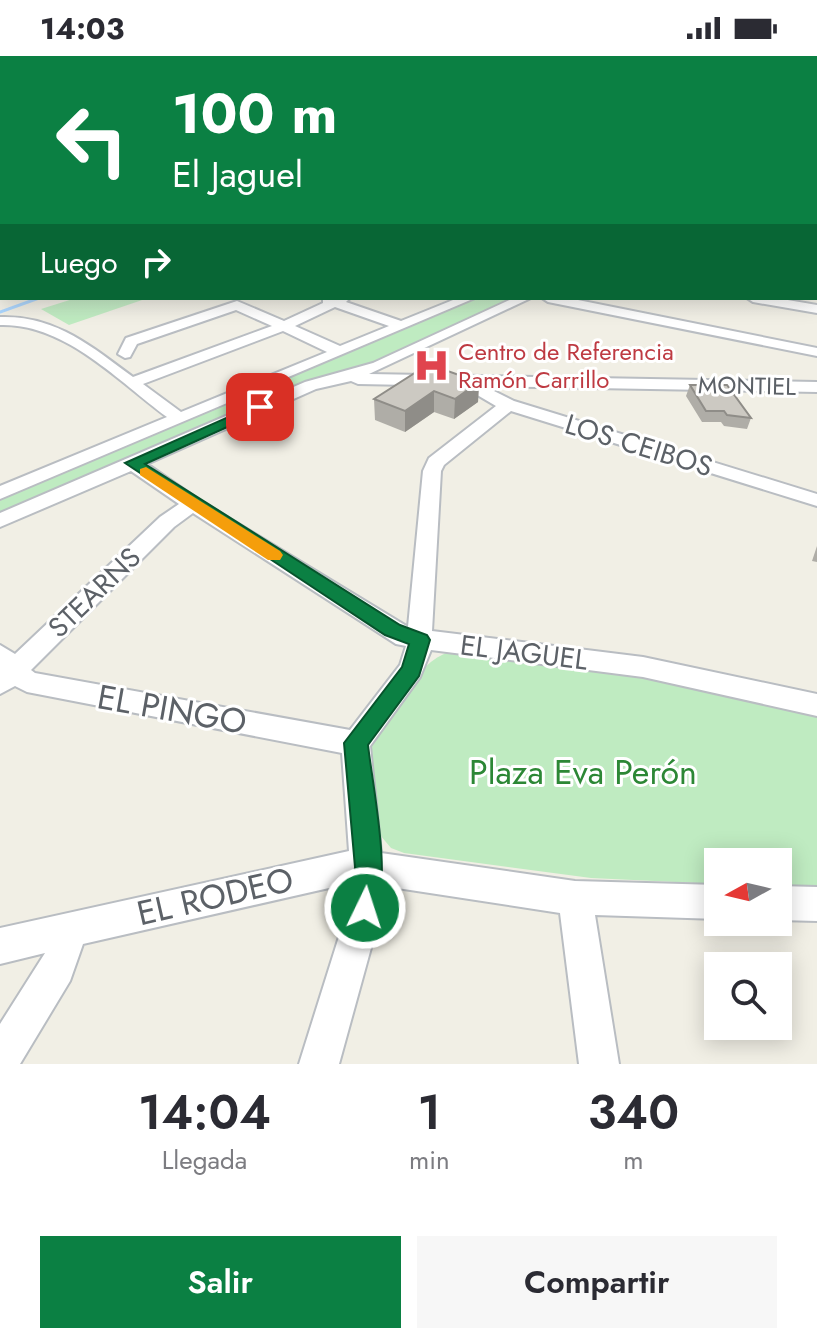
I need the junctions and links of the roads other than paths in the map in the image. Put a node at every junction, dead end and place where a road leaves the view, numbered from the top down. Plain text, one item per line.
1 (332, 300) edge
2 (337, 300) edge
3 (464, 300) edge
4 (521, 300) edge
5 (558, 300) edge
6 (765, 300) edge
7 (817, 309) edge
8 (0, 321) edge
9 (285, 326) junction
10 (402, 326) junction
11 (340, 352) junction
12 (817, 352) edge
13 (125, 354) dead end
14 (378, 366) junction
15 (341, 379) junction
16 (393, 379) junction
17 (466, 381) junction
18 (131, 383) junction
19 (817, 387) edge
20 (508, 405) junction
21 (179, 418) junction
22 (133, 463) junction
23 (0, 493) edge
24 (817, 500) edge
25 (192, 504) junction
26 (0, 521) edge
27 (420, 640) junction
28 (5, 670) edge
29 (817, 705) edge
30 (356, 743) junction
31 (368, 867) junction
32 (575, 898) junction
33 (704, 902) edge
34 (792, 903) edge
35 (817, 904) edge
36 (71, 929) junction
37 (0, 946) edge
38 (0, 1060) edge
39 (319, 1064) edge
40 (599, 1064) edge

1 - 9 street
2 - 10 street
3 - 10 street
4 - 14 street
5 - 12 street
6 - 7 street
8 - 18 street
9 - 11 street
9 - 13 street
9 - 18 street
10 - 11 street
11 - 21 street
14 - 15 street
14 - 16 street
15 - 16 street, MONTIEL
15 - 22 street
16 - 17 street, MONTIEL
17 - 19 street, MONTIEL
17 - 20 street, LOS CEIBOS
18 - 21 street
20 - 24 street, LOS CEIBOS
20 - 27 street
21 - 23 street
22 - 25 street, EL JAGUEL
22 - 26 street
25 - 27 street, EL JAGUEL
25 - 28 street, STEARNS
27 - 29 street, EL JAGUEL
27 - 30 street
28 - 30 street, EL PINGO
30 - 31 street
31 - 32 street, EL RODEO
31 - 36 street, EL RODEO
31 - 39 street
32 - 33 street, EL RODEO
32 - 40 street
34 - 35 street
36 - 37 street, EL RODEO
36 - 38 street

